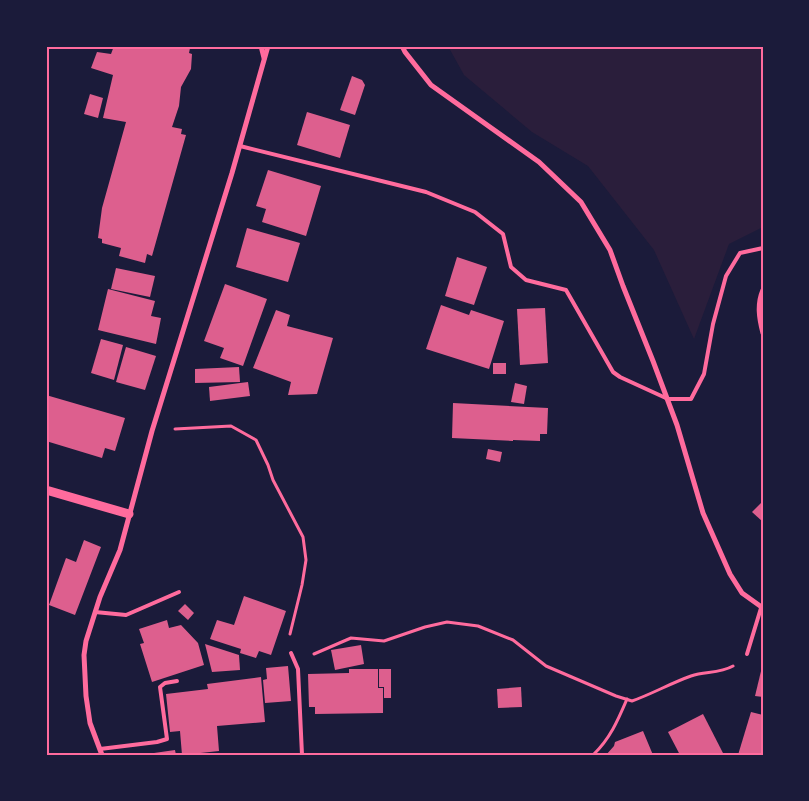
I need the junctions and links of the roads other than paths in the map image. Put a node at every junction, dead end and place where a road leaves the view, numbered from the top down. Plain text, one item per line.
1 (261, 46) edge
2 (268, 46) edge
3 (402, 46) edge
4 (265, 59) junction
5 (240, 146) junction
6 (763, 248) edge
7 (763, 290) edge
8 (763, 333) edge
9 (668, 399) junction
10 (46, 490) edge
11 (129, 514) junction
12 (179, 592) dead end
13 (762, 608) edge
14 (95, 612) junction
15 (291, 653) road end
16 (747, 654) road end
17 (177, 681) dead end
18 (101, 752) edge
19 (302, 755) edge

1 - 4 street
2 - 4 street
3 - 9 street
4 - 5 street
5 - 9 lane
5 - 11 street
6 - 9 lane
7 - 8 street
9 - 13 street
10 - 11 street
11 - 14 street
12 - 14 lane
13 - 16 lane
14 - 18 street
15 - 19 lane
17 - 18 lane

